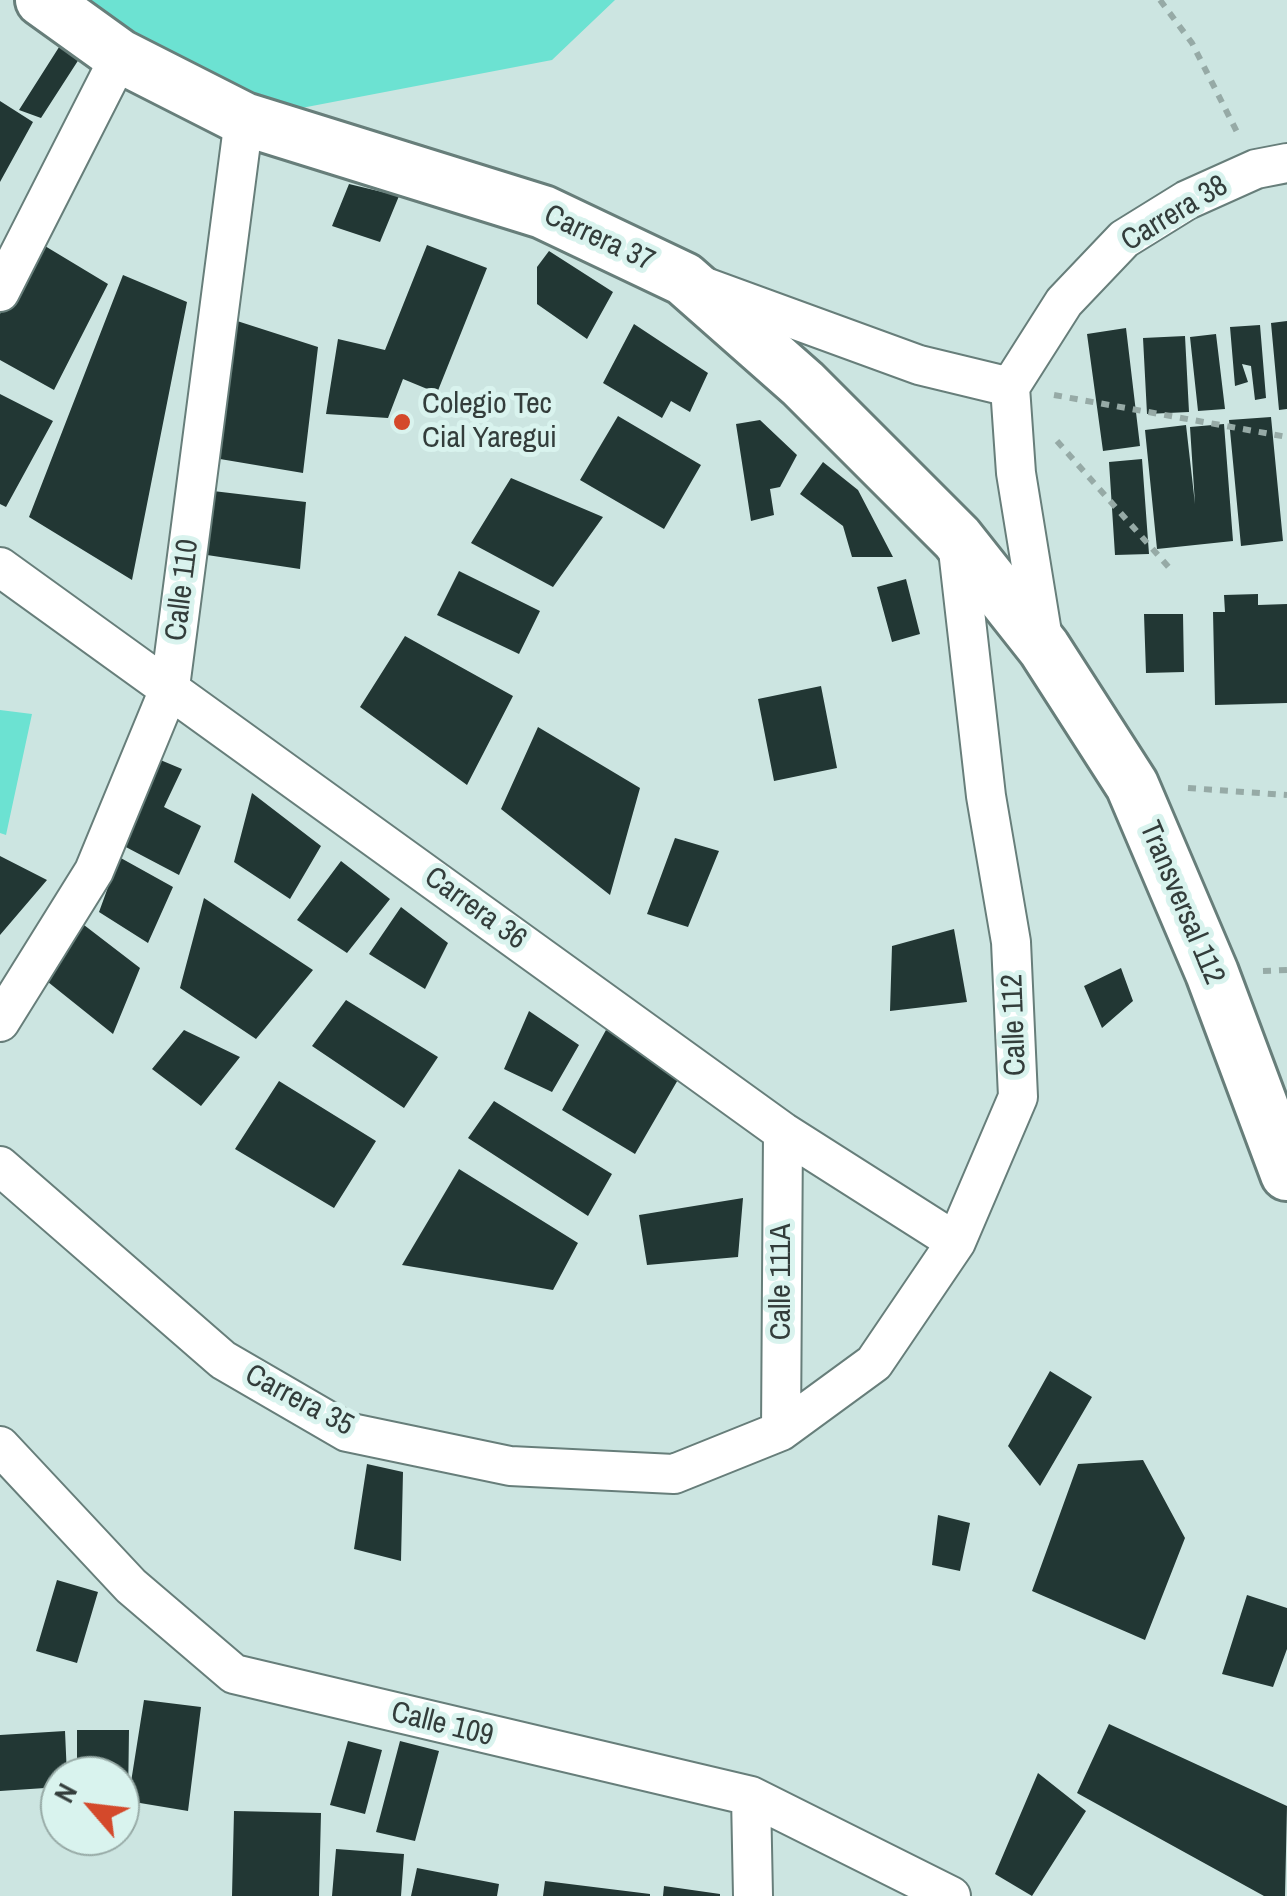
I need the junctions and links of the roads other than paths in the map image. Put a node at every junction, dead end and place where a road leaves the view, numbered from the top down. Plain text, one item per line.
1 (42, 0) edge
2 (120, 56) junction
3 (244, 119) junction
4 (1272, 166) edge
5 (684, 279) junction
6 (0, 292) edge
7 (1010, 387) junction
8 (957, 538) junction
9 (0, 567) edge
10 (1044, 648) junction
11 (170, 687) junction
12 (0, 1022) edge
13 (783, 1132) junction
14 (0, 1166) edge
15 (1287, 1174) edge
16 (956, 1242) junction
17 (781, 1431) junction
18 (0, 1446) edge
19 (751, 1796) junction
20 (753, 1896) edge
21 (952, 1896) edge

1 - 2 main road, Carrera 37
2 - 3 main road, Carrera 37
2 - 6 street
3 - 5 main road, Carrera 37
3 - 11 street, Calle 110
4 - 7 street, Carrera 38
5 - 7 street
5 - 8 main road, Carrera 37
7 - 10 street
8 - 10 main road, Carrera 37
8 - 16 street, Calle 112
9 - 11 street, Carrera 36
10 - 15 main road, Transversal 112
11 - 12 street, Calle 110
11 - 13 street, Carrera 36
13 - 16 street, Carrera 36
13 - 17 street, Calle 111A
14 - 17 street, Carrera 35
16 - 17 street, Calle 112
18 - 19 street, Calle 109
19 - 20 street
19 - 21 street, Calle 109

